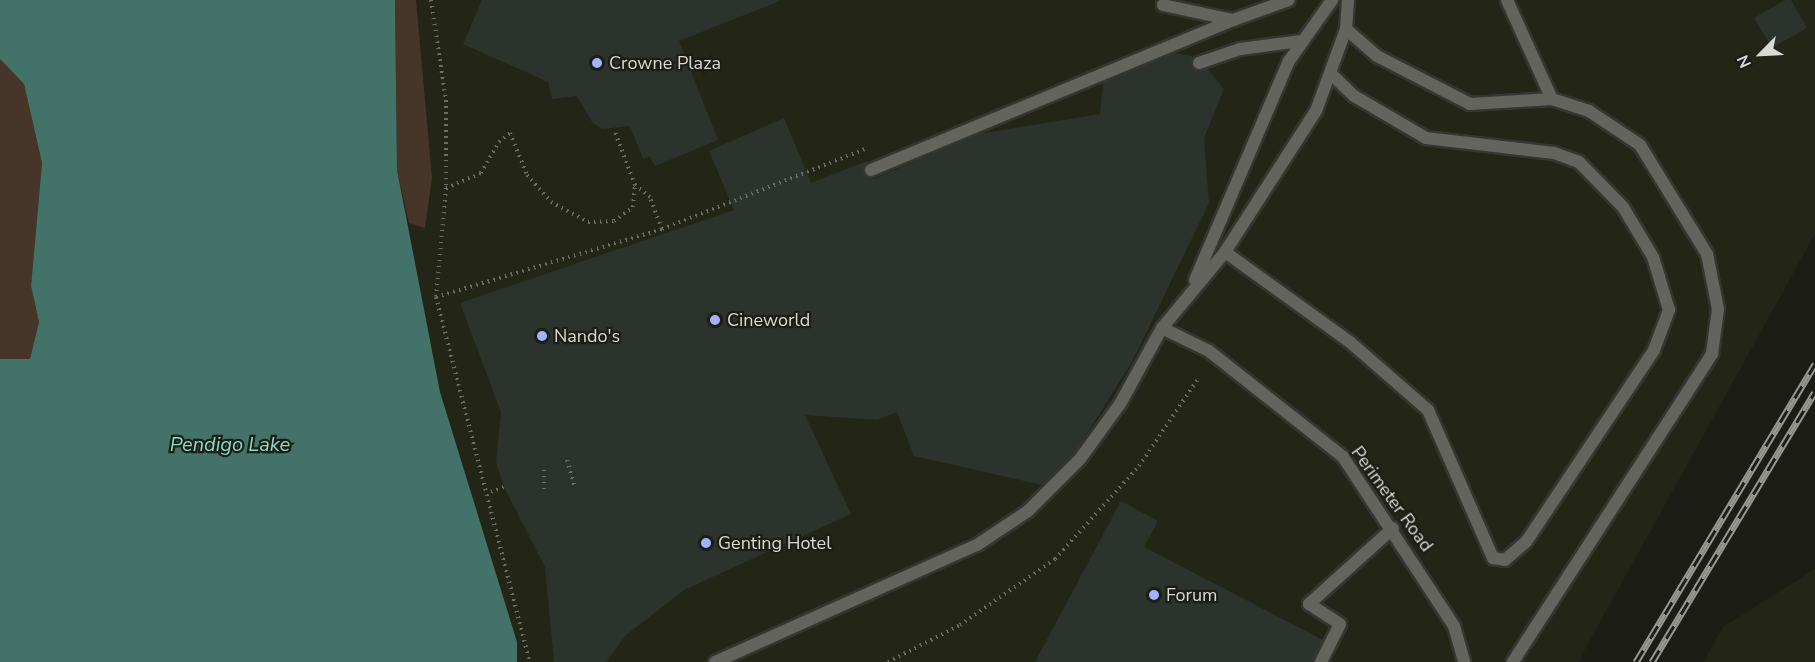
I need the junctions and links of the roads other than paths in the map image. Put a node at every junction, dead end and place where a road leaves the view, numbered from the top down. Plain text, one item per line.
1 (1289, 0) edge
2 (1332, 0) edge
3 (1348, 0) edge
4 (1508, 0) edge
5 (1163, 5) dead end
6 (1233, 20) junction
7 (1346, 29) junction
8 (1301, 41) junction
9 (1199, 63) dead end
10 (1330, 73) junction
11 (1552, 99) junction
12 (871, 170) dead end
13 (1225, 252) junction
14 (1189, 295) junction
15 (1162, 328) junction
16 (1393, 528) junction
17 (715, 662) edge
18 (1321, 662) edge
19 (1464, 662) edge
20 (1513, 662) edge

1 - 6 lane
2 - 8 lane
3 - 7 lane
4 - 11 lane
5 - 6 lane
6 - 12 lane
7 - 10 lane
7 - 11 lane
8 - 9 lane
8 - 14 lane
10 - 13 lane
10 - 13 lane
11 - 20 lane
13 - 14 lane
14 - 15 lane
15 - 16 lane, Perimeter Road
15 - 17 lane
16 - 18 lane
16 - 19 lane, Perimeter Road

